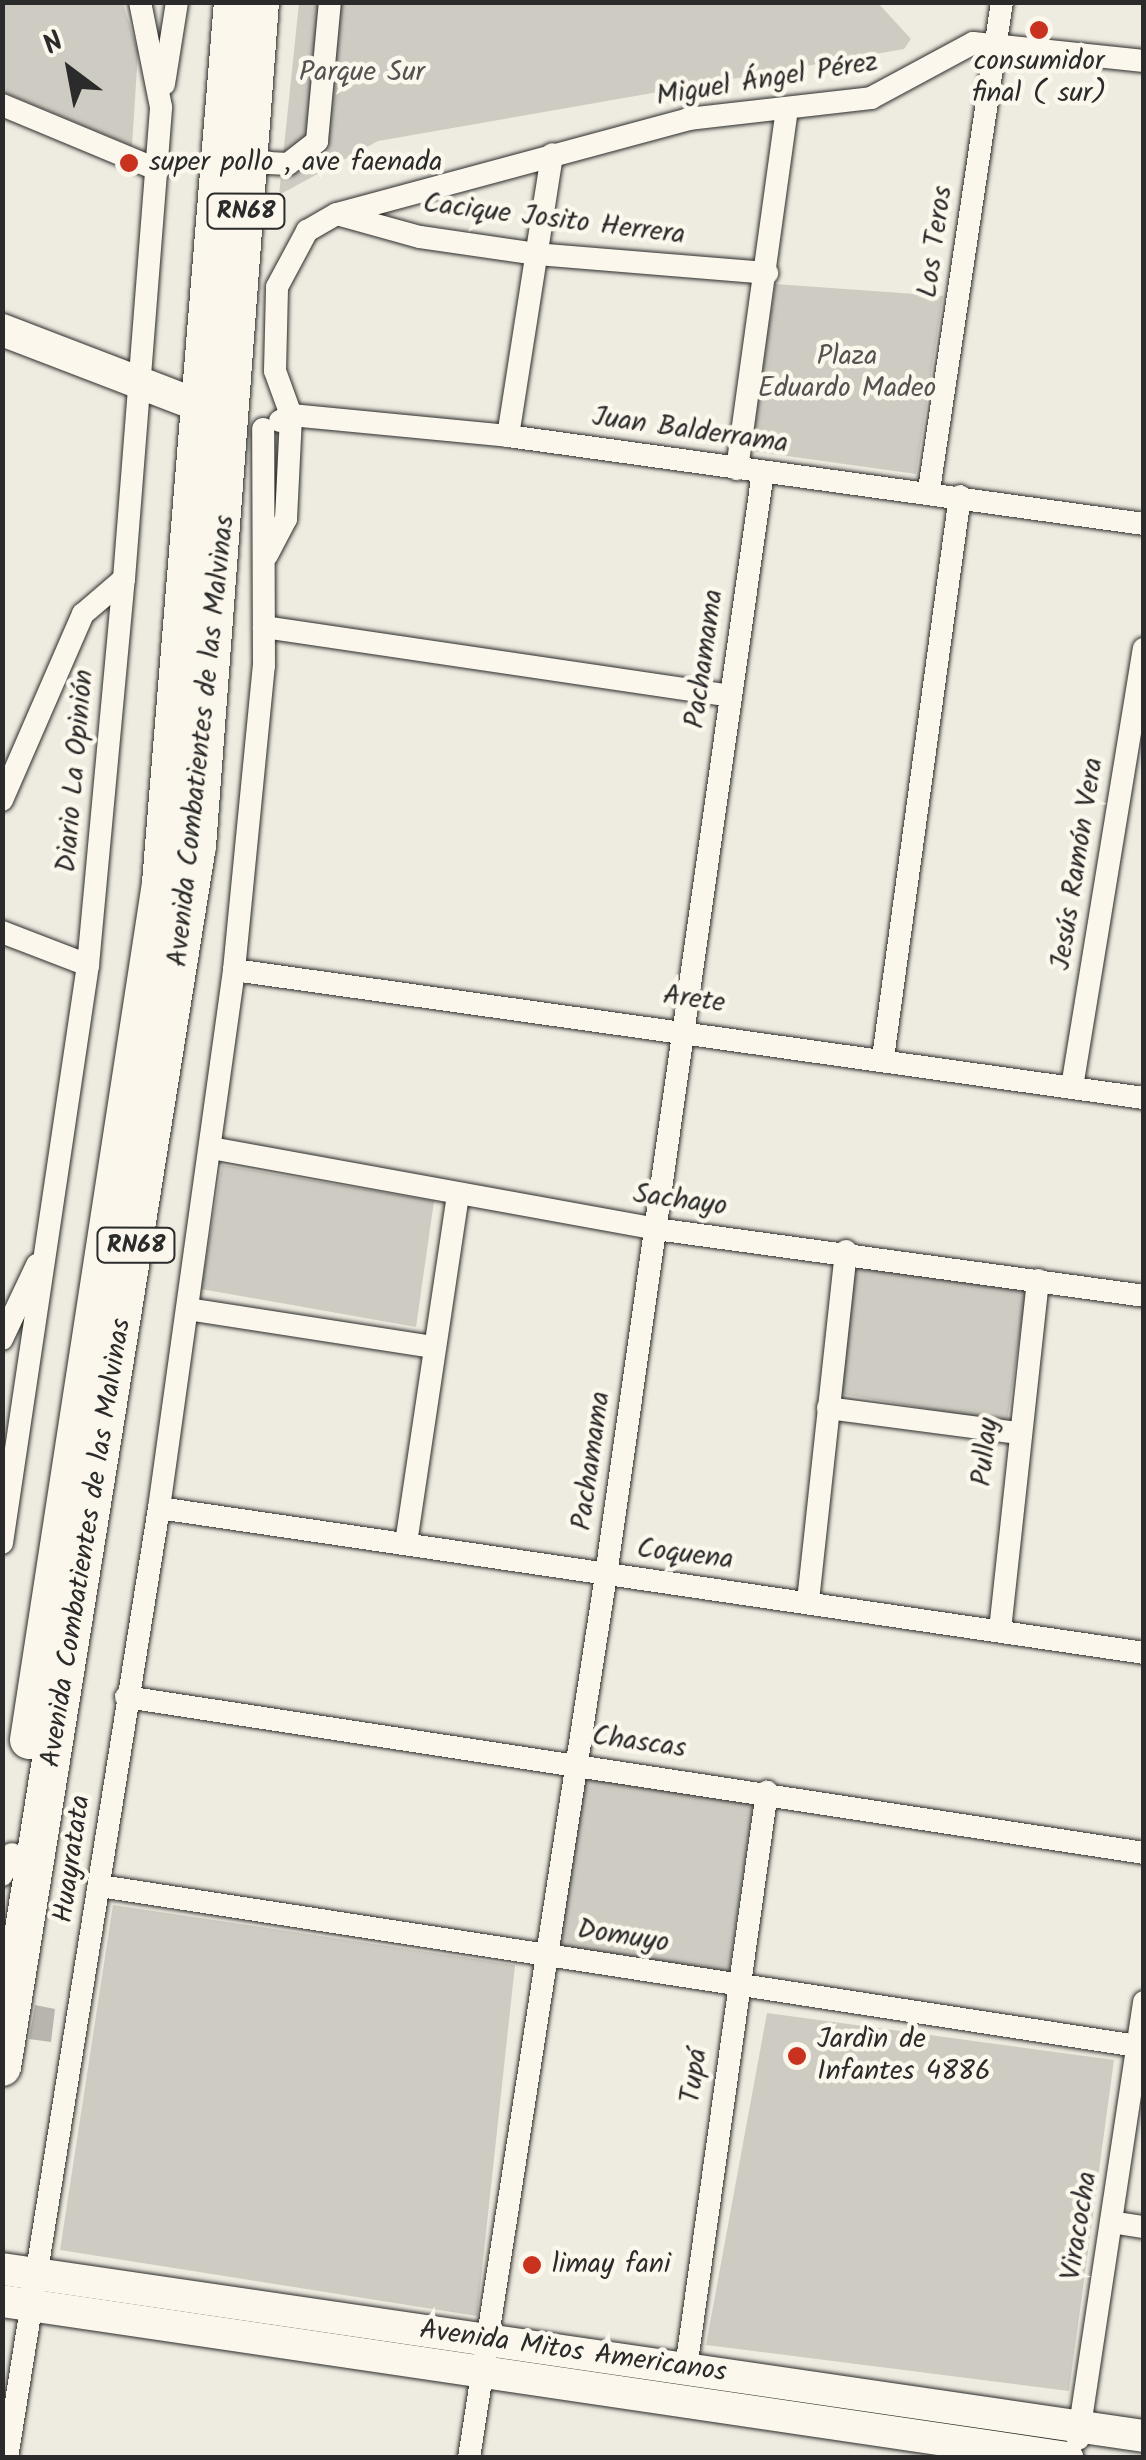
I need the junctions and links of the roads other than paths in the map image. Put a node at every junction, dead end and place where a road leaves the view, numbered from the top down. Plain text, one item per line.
1 (140, 2) edge
2 (178, 2) edge
3 (233, 2) edge
4 (260, 2) edge
5 (330, 2) edge
6 (1002, 2) edge
7 (996, 41) junction
8 (1144, 61) edge
9 (2, 105) edge
10 (161, 107) junction
11 (786, 110) junction
12 (552, 154) junction
13 (250, 162) junction
14 (158, 170) junction
15 (337, 214) junction
16 (536, 254) junction
17 (767, 273) junction
18 (2, 330) edge
19 (140, 386) junction
20 (291, 415) junction
21 (232, 418) junction
22 (508, 436) junction
23 (737, 468) junction
24 (763, 472) junction
25 (930, 490) junction
26 (960, 496) junction
27 (1144, 524) edge
28 (267, 555) junction
29 (124, 579) junction
30 (264, 626) junction
31 (1144, 650) edge
32 (730, 696) junction
33 (2, 800) edge
34 (2, 932) edge
35 (88, 965) junction
36 (234, 970) junction
37 (682, 1028) junction
38 (882, 1058) junction
39 (1072, 1088) junction
40 (1144, 1098) edge
41 (211, 1148) junction
42 (458, 1196) junction
43 (656, 1229) junction
44 (49, 1239) junction
45 (846, 1251) junction
46 (1038, 1280) junction
47 (1144, 1296) edge
48 (188, 1308) junction
49 (2, 1340) edge
50 (434, 1347) junction
51 (828, 1408) junction
52 (1018, 1433) junction
53 (9, 1455) edge
54 (159, 1508) junction
55 (2, 1543) edge
56 (406, 1543) junction
57 (606, 1576) junction
58 (808, 1601) junction
59 (1000, 1630) junction
60 (1144, 1654) edge
61 (126, 1697) junction
62 (572, 1764) junction
63 (767, 1792) junction
64 (1144, 1853) edge
65 (7, 1864) edge
66 (100, 1886) junction
67 (2, 1905) edge
68 (541, 1954) junction
69 (738, 1984) junction
70 (1144, 2002) edge
71 (1137, 2046) junction
72 (2, 2067) edge
73 (1110, 2222) junction
74 (1144, 2227) edge
75 (2, 2269) edge
76 (39, 2290) junction
77 (2, 2301) edge
78 (487, 2354) junction
79 (686, 2368) junction
80 (1144, 2436) edge
81 (1078, 2442) edge
82 (8, 2458) edge
83 (469, 2458) edge
84 (1068, 2458) edge

1 - 10 street, Diario La Opinión
2 - 10 street
3 - 21 main road, Avenida Combatientes de las Malvinas / RN68
4 - 13 main road, Avenida Combatientes de las Malvinas / RN68
5 - 13 street
6 - 7 street, Los Teros
7 - 8 street, Miguel Ángel Pérez
7 - 11 street, Miguel Ángel Pérez
7 - 25 street, Los Teros
9 - 14 street
10 - 14 street, Diario La Opinión
11 - 12 street, Miguel Ángel Pérez
11 - 17 street
12 - 15 street, Miguel Ángel Pérez
12 - 16 street
13 - 21 main road, Avenida Combatientes de las Malvinas / RN68
14 - 19 street, Diario La Opinión
15 - 16 street, Cacique Josito Herrera
15 - 20 street
16 - 17 street, Cacique Josito Herrera
16 - 22 street
17 - 23 street
18 - 19 street
19 - 21 street
19 - 29 street, Diario La Opinión
20 - 21 street
20 - 22 street, Juan Balderrama
20 - 28 street
21 - 28 street, Huayratata
21 - 65 main road, Avenida Combatientes de las Malvinas / RN68
21 - 72 main road, Avenida Combatientes de las Malvinas / RN68
22 - 23 street, Juan Balderrama
23 - 24 street, Juan Balderrama
24 - 25 street, Juan Balderrama
24 - 32 street, Pachamama
25 - 26 street, Juan Balderrama
26 - 27 street, Juan Balderrama
26 - 38 street
28 - 30 street, Huayratata
29 - 33 street
29 - 35 street, Diario La Opinión
30 - 32 street
30 - 36 street, Huayratata
31 - 39 street, Jesús Ramón Vera
32 - 37 street, Pachamama
34 - 35 street
35 - 44 street, Diario La Opinión
36 - 37 street, Arete
36 - 41 street, Huayratata
37 - 38 street, Arete
37 - 43 street, Pachamama
38 - 39 street, Arete
39 - 40 street, Arete
41 - 42 street, Sachayo
41 - 48 street, Huayratata
42 - 43 street, Sachayo
42 - 50 street
43 - 45 street, Sachayo
43 - 57 street, Pachamama
44 - 49 street
44 - 53 street, Diario La Opinión
45 - 46 street, Sachayo
45 - 51 street
46 - 47 street, Sachayo
46 - 52 street, Pullay
48 - 50 street
48 - 54 street, Huayratata
50 - 56 street
51 - 52 street
51 - 58 street
52 - 59 street, Pullay
53 - 55 street, Diario La Opinión
54 - 56 street, Coquena
54 - 61 street, Huayratata
56 - 57 street, Coquena
57 - 58 street, Coquena
57 - 62 street, Pachamama
58 - 59 street, Coquena
59 - 60 street, Coquena
61 - 62 street, Chascas
61 - 66 street, Huayratata
62 - 63 street, Chascas
62 - 68 street, Pachamama
63 - 64 street, Chascas
63 - 69 street, Tupá
65 - 67 main road, Avenida Combatientes de las Malvinas / RN68
66 - 68 street, Domuyo
66 - 76 street, Huayratata
68 - 69 street, Domuyo
68 - 78 street, Pachamama
69 - 71 street, Domuyo
69 - 79 street, Tupá
70 - 71 street, Viracocha
71 - 73 street, Viracocha
73 - 74 street
73 - 81 street, Viracocha
75 - 76 street, Avenida Mitos Americanos
76 - 77 street, Avenida Mitos Americanos
76 - 78 street, Avenida Mitos Americanos
76 - 82 street, Huayratata
78 - 79 street, Avenida Mitos Americanos
78 - 83 street, Pachamama
78 - 84 street, Avenida Mitos Americanos
79 - 81 street, Avenida Mitos Americanos
80 - 81 street, Avenida Mitos Americanos

